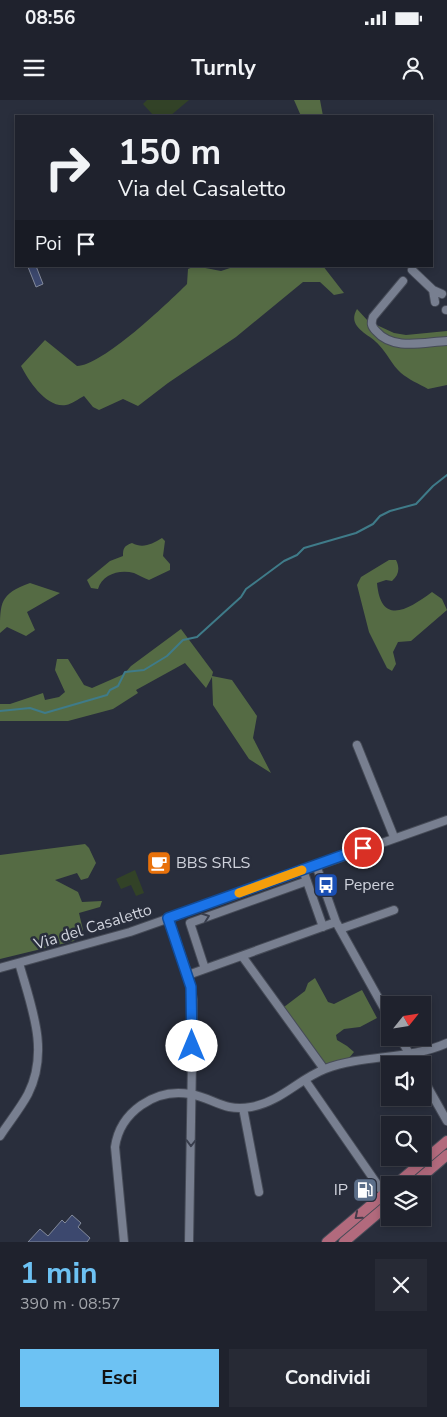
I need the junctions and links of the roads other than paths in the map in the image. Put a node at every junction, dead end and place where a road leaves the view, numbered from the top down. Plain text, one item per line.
1 (412, 270) dead end
2 (403, 281) dead end
3 (433, 290) junction
4 (445, 293) edge
5 (436, 302) dead end
6 (447, 341) edge
7 (356, 745) dead end
8 (447, 820) edge
9 (394, 837) junction
10 (316, 865) junction
11 (303, 870) junction
12 (307, 881) junction
13 (394, 910) dead end
14 (168, 918) junction
15 (338, 926) junction
16 (323, 927) junction
17 (242, 956) junction
18 (18, 963) junction
19 (0, 968) edge
20 (206, 969) junction
21 (188, 975) junction
22 (381, 1003) edge
23 (447, 1043) edge
24 (405, 1046) edge
25 (409, 1052) junction
26 (411, 1056) edge
27 (324, 1069) junction
28 (305, 1080) junction
29 (431, 1093) edge
30 (192, 1094) junction
31 (243, 1108) junction
32 (447, 1121) edge
33 (0, 1136) edge
34 (447, 1141) edge
35 (447, 1155) edge
36 (406, 1176) edge
37 (422, 1176) edge
38 (381, 1185) edge
39 (258, 1192) dead end
40 (381, 1201) edge
41 (381, 1202) edge
42 (334, 1240) edge
43 (124, 1242) edge
44 (189, 1242) edge
45 (344, 1242) edge

1 - 3 street
2 - 6 street
3 - 4 street
3 - 5 street
7 - 9 street
8 - 9 street, Via del Casaletto
9 - 10 street, Via del Casaletto
10 - 11 street, Via del Casaletto
10 - 15 street
11 - 12 street
11 - 14 street, Via del Casaletto
12 - 16 street
20 -> 12 street
13 - 15 street
14 - 18 street, Via del Casaletto
14 - 21 street
15 - 16 street
15 - 22 street
16 - 17 street
17 - 20 street
17 - 27 street
18 - 19 street, Via del Casaletto
18 - 33 street
20 - 21 street
21 - 30 street
23 - 25 street
24 - 25 street
25 - 26 street
25 - 27 street
27 - 28 street
28 - 31 street
28 - 38 street
29 - 32 street
30 - 31 street
30 - 43 street
30 -> 44 street
31 - 39 street
34 - 36 main road
35 - 37 main road
40 -> 42 main road
41 - 45 main road

